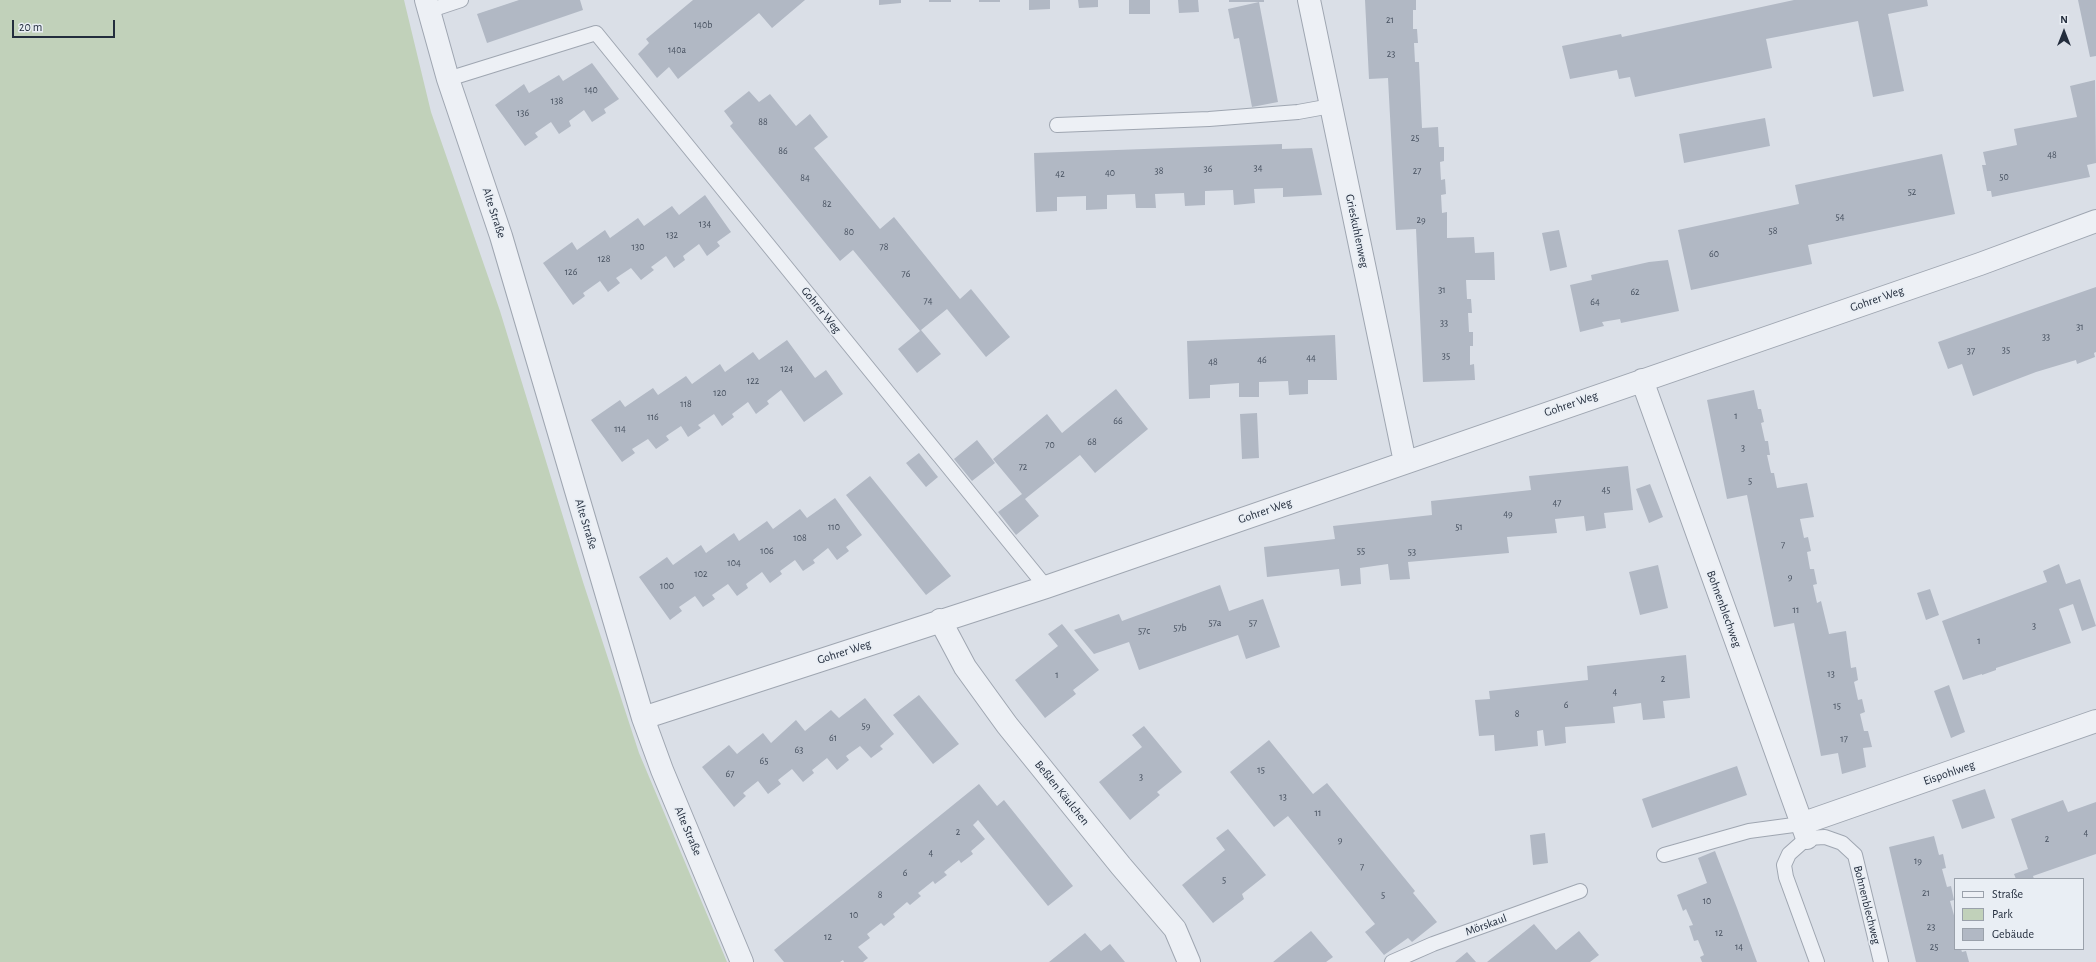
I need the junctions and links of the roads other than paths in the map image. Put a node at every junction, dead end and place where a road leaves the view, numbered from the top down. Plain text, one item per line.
1 (461, 0) edge
2 (1309, 0) edge
3 (427, 5) edge
4 (448, 79) junction
5 (1331, 106) junction
6 (1057, 125) dead end
7 (2096, 221) edge
8 (1642, 380) junction
9 (1405, 462) junction
10 (1046, 587) junction
11 (940, 620) junction
12 (643, 718) junction
13 (2096, 721) edge
14 (1804, 831) junction
15 (1664, 855) dead end
16 (1580, 891) dead end
17 (742, 962) edge
18 (1189, 962) edge
19 (1392, 962) edge
20 (1817, 962) edge
21 (1881, 962) edge

1 - 3 lane
2 - 5 street, Grieskuhlenweg
3 - 4 street, Alte Straße
4 - 10 lane, Gohrer Weg
4 - 12 street, Alte Straße
5 - 6 lane
5 - 9 street, Grieskuhlenweg
7 - 8 street, Gohrer Weg
8 - 9 street, Gohrer Weg
8 - 14 street, Bohnenblechweg
9 - 10 street, Gohrer Weg
10 - 11 street, Gohrer Weg
11 - 12 street, Gohrer Weg
11 - 18 street, Beßlen Käulchen
12 - 17 street, Alte Straße
13 - 14 street, Eispohlweg
14 - 15 lane
14 - 20 lane
14 - 21 lane, Bohnenblechweg
16 - 19 lane, Mörskaul

